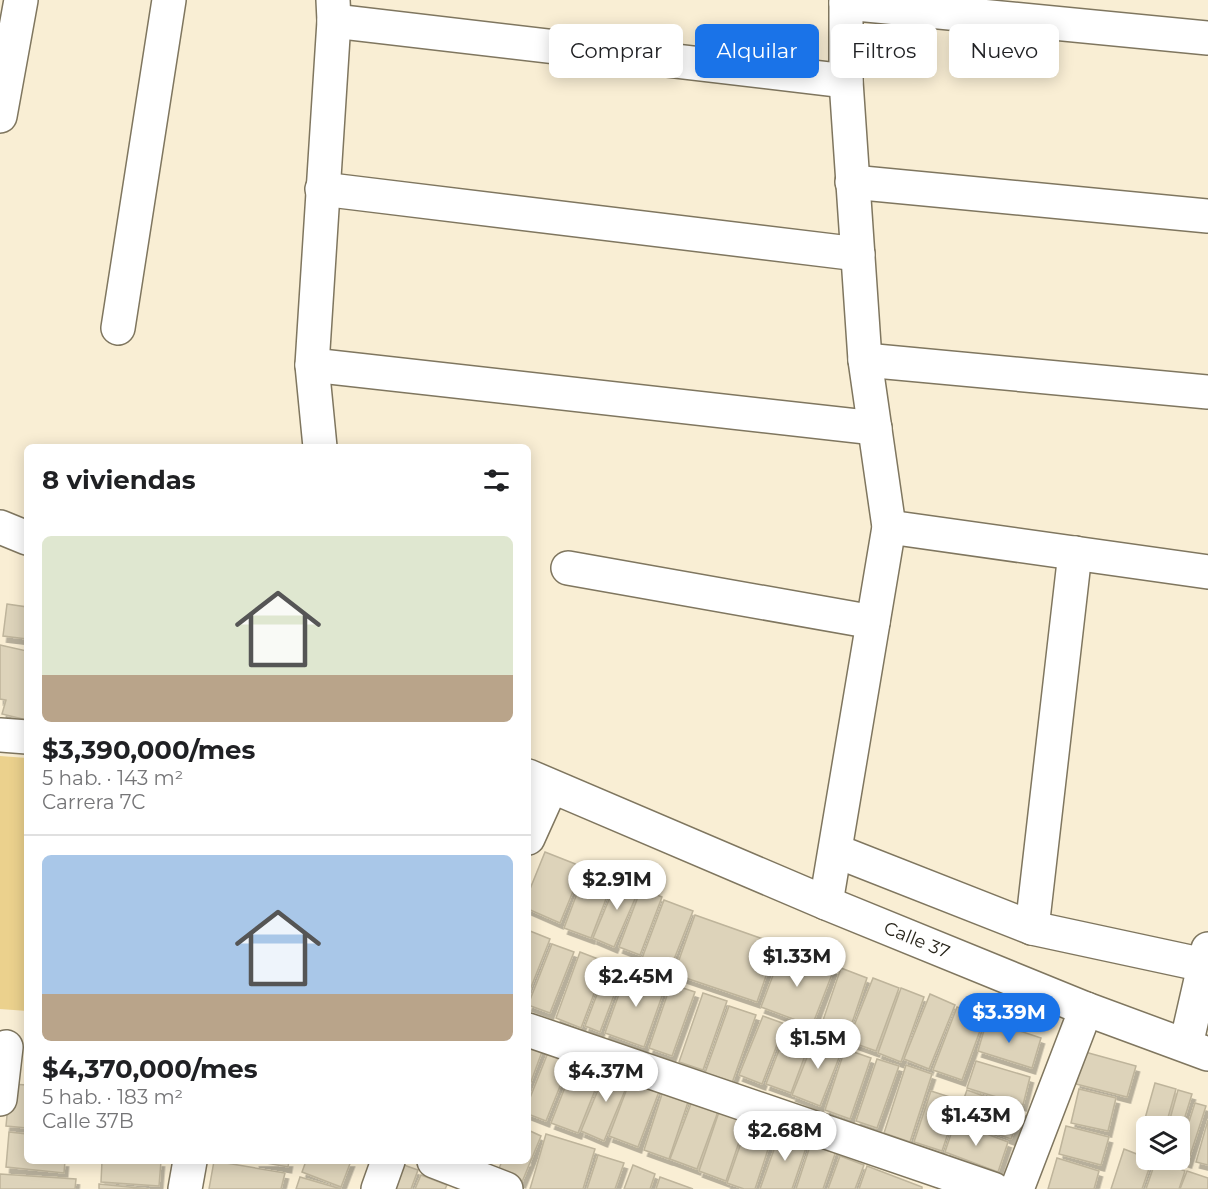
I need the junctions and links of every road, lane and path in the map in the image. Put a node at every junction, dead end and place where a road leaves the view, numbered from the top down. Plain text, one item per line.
1 (21, 0) edge
2 (169, 0) edge
3 (846, 1) edge
4 (333, 10) edge
5 (1208, 38) edge
6 (846, 81) junction
7 (0, 116) edge
8 (852, 182) junction
9 (322, 189) junction
10 (1208, 216) edge
11 (858, 254) junction
12 (118, 328) dead end
13 (865, 360) junction
14 (312, 365) junction
15 (1208, 392) edge
16 (874, 428) junction
17 (320, 444) edge
18 (0, 527) edge
19 (888, 527) junction
20 (24, 537) edge
21 (1075, 553) junction
22 (568, 568) dead end
23 (1208, 572) edge
24 (873, 622) junction
25 (0, 735) edge
26 (24, 738) edge
27 (540, 782) edge
28 (531, 824) edge
29 (836, 851) junction
30 (826, 903) junction
31 (1032, 928) junction
32 (1206, 957) edge
33 (1086, 1009) junction
34 (531, 1031) edge
35 (11, 1048) edge
36 (1197, 1049) edge
37 (0, 1100) edge
38 (189, 1164) edge
39 (387, 1164) edge
40 (442, 1164) edge
41 (185, 1189) edge
42 (378, 1189) edge
43 (506, 1189) edge
44 (993, 1189) edge
45 (1017, 1189) edge

1 - 7 street
2 - 12 street
3 - 5 street
3 - 6 street
4 - 6 street
4 - 9 street
6 - 8 street
8 - 10 street
8 - 11 street
9 - 11 street
9 - 14 street
11 - 13 street
13 - 15 street
13 - 16 street
14 - 16 street
14 - 17 street
16 - 19 street
18 - 20 street
19 - 21 street
19 - 24 street
21 - 23 street
21 - 31 street
22 - 24 street
24 - 29 street
25 - 26 street
27 - 28 street
27 - 30 street, Calle 37
29 - 30 street
29 - 31 street
30 - 33 street, Calle 37
31 - 32 street
32 - 36 street
33 - 36 street, Calle 37
33 - 45 street
34 - 44 street
35 - 37 street
38 - 41 street
39 - 42 street
40 - 43 street

